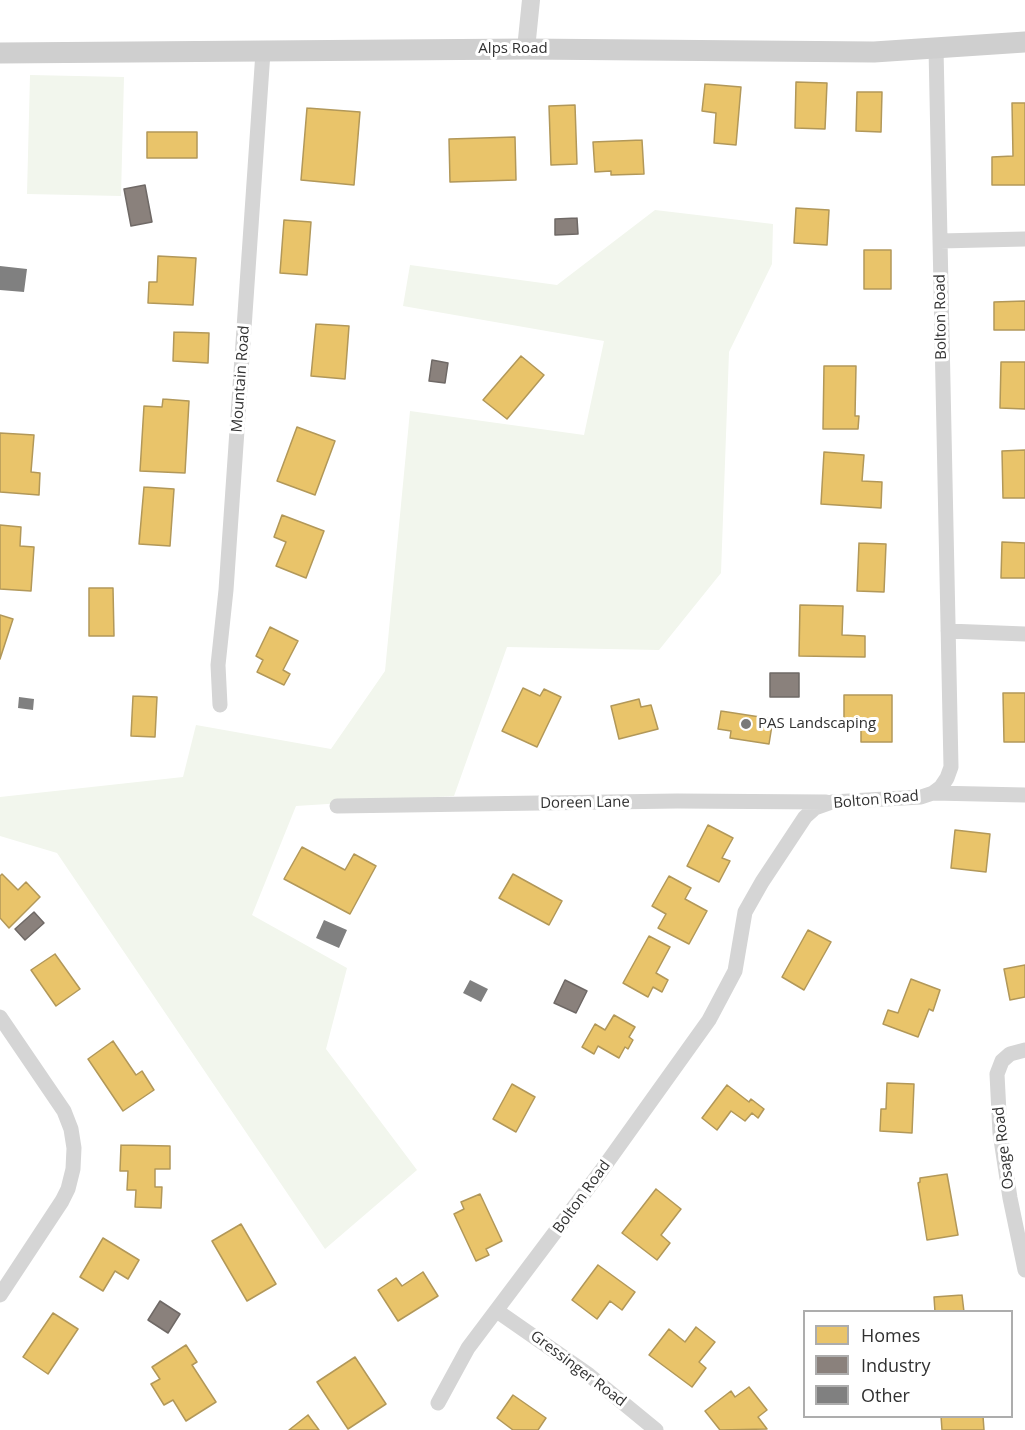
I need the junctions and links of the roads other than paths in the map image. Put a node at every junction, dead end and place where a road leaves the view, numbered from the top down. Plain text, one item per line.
1 (531, 0) edge
2 (1025, 42) edge
3 (936, 48) junction
4 (526, 49) junction
5 (263, 52) junction
6 (0, 53) edge
7 (1025, 239) edge
8 (940, 241) junction
9 (948, 631) junction
10 (1025, 634) edge
11 (220, 705) dead end
12 (933, 793) junction
13 (1025, 795) edge
14 (832, 802) junction
15 (338, 806) dead end
16 (0, 1017) edge
17 (1025, 1050) edge
18 (1025, 1270) edge
19 (0, 1295) edge
20 (497, 1311) junction
21 (438, 1403) dead end
22 (656, 1430) edge

1 - 4 street
2 - 3 main road, Alps Road
3 - 4 main road, Alps Road
3 - 8 street, Bolton Road
4 - 5 main road, Alps Road
5 - 6 main road, Alps Road
5 - 11 street, Mountain Road
7 - 8 street
8 - 9 street, Bolton Road
9 - 10 street
9 - 12 street, Bolton Road
12 - 13 street
12 - 14 street, Bolton Road
14 - 15 street, Doreen Lane
14 - 20 street, Bolton Road
16 - 19 street
17 - 18 street, Osage Road
20 - 21 street, Bolton Road
20 - 22 street, Gressinger Road

